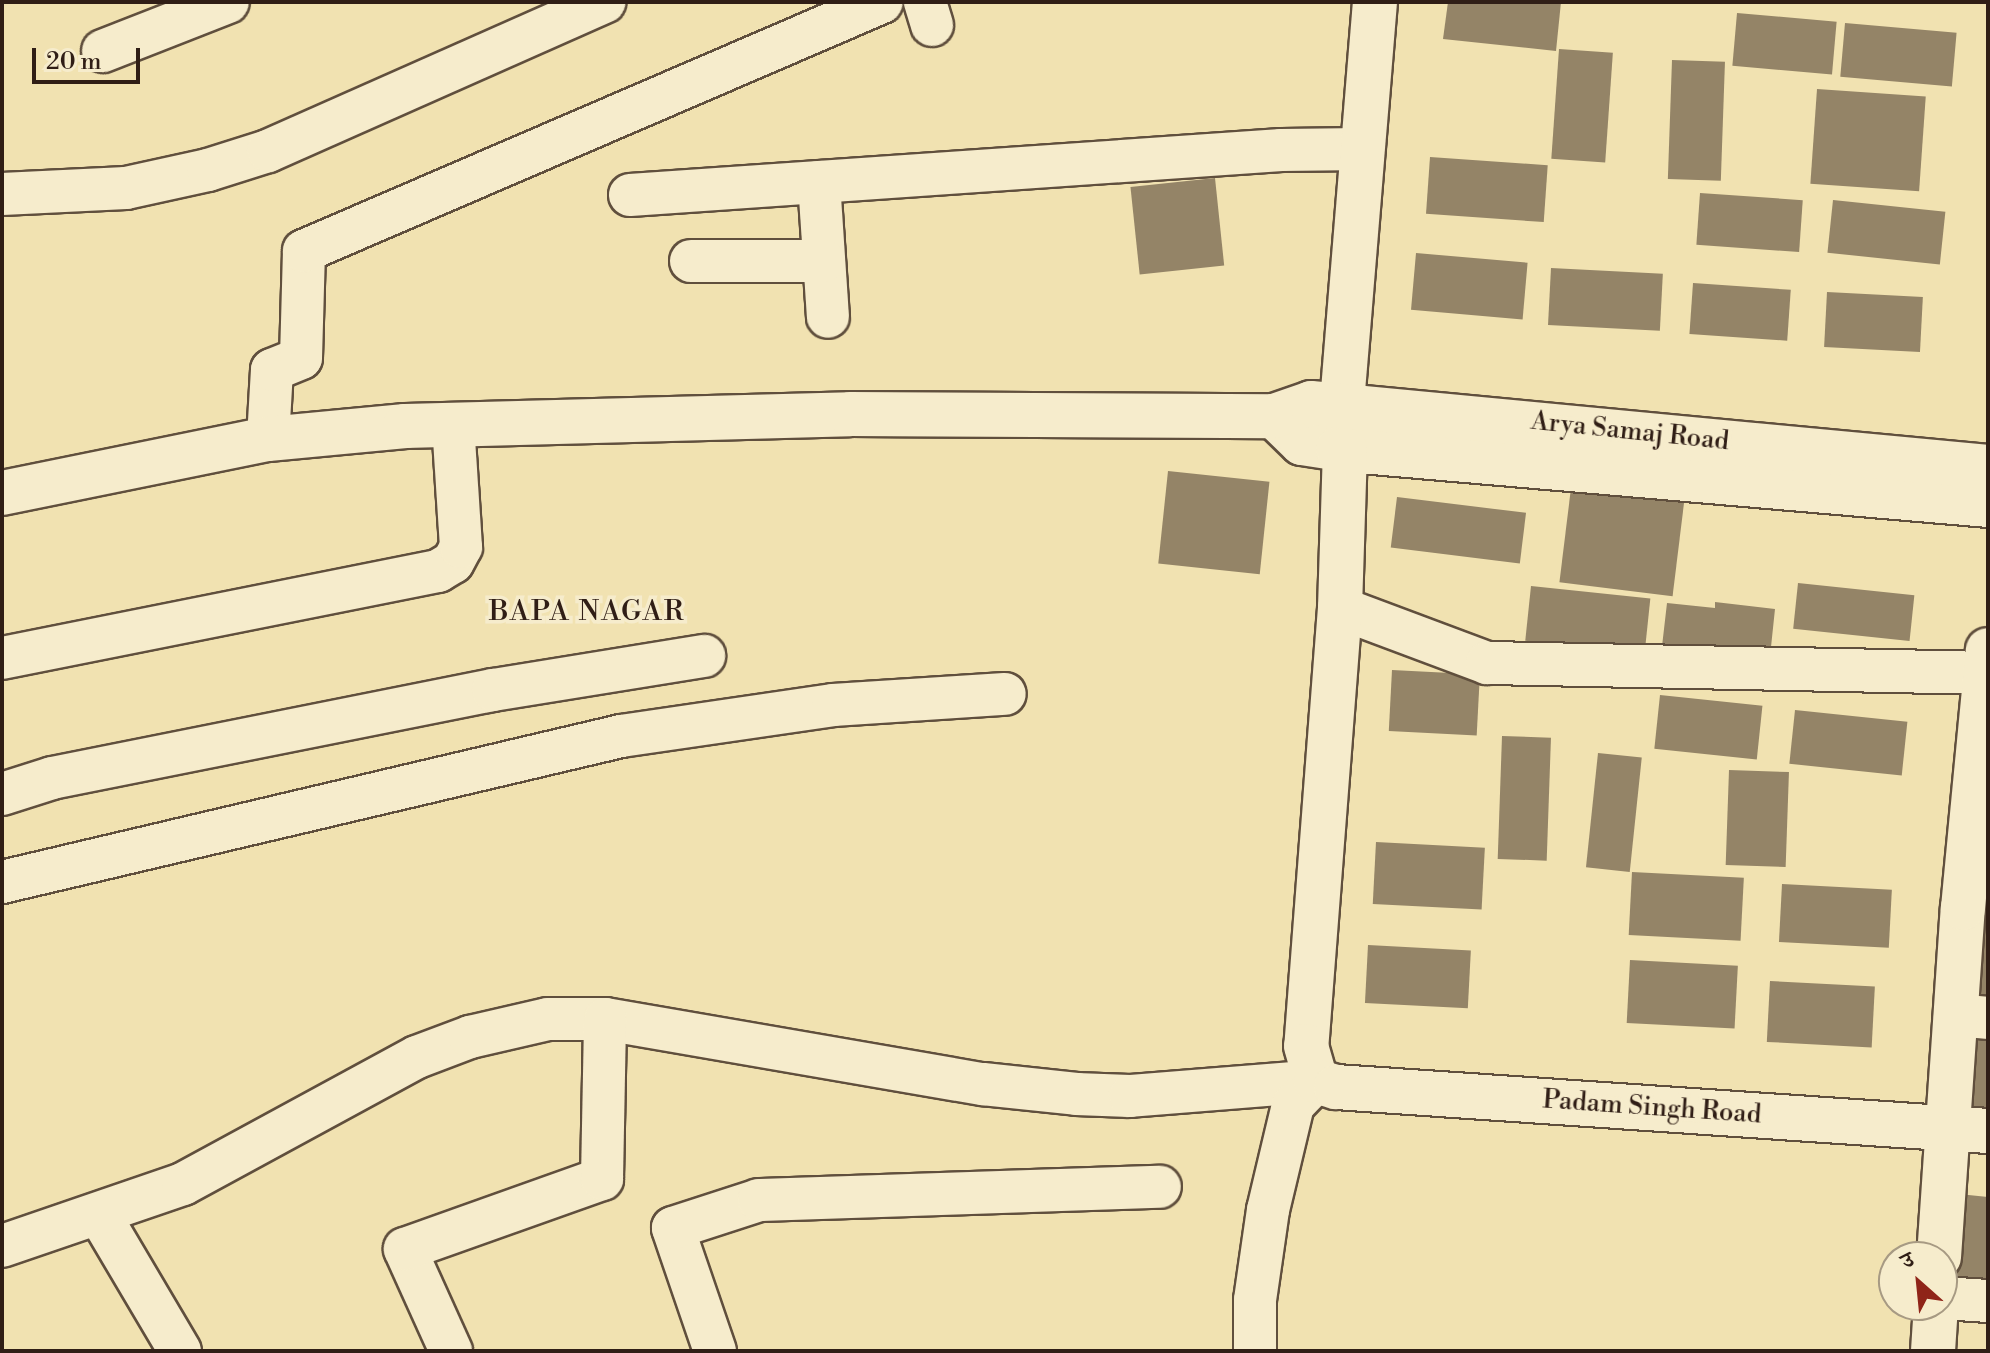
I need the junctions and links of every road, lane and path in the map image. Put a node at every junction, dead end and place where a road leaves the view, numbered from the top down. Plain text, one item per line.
1 (228, 2) edge
2 (605, 2) edge
3 (882, 2) edge
4 (1375, 2) edge
5 (103, 51) dead end
6 (1363, 149) junction
7 (819, 182) junction
8 (2, 194) edge
9 (630, 195) dead end
10 (691, 261) dead end
11 (824, 261) junction
12 (828, 317) dead end
13 (1342, 403) junction
14 (1274, 416) junction
15 (453, 424) junction
16 (268, 439) junction
17 (1345, 449) junction
18 (1988, 467) edge
19 (2, 493) edge
20 (1988, 505) edge
21 (1340, 608) junction
22 (704, 656) dead end
23 (2, 658) edge
24 (1987, 665) edge
25 (1005, 694) dead end
26 (1983, 791) edge
27 (2, 794) edge
28 (2, 882) edge
29 (1975, 909) edge
30 (1971, 1017) edge
31 (605, 1019) junction
32 (1316, 1081) junction
33 (1968, 1129) edge
34 (1160, 1187) dead end
35 (99, 1214) junction
36 (1943, 1241) edge
37 (2, 1246) edge
38 (1958, 1299) edge
39 (1988, 1301) edge
40 (1935, 1321) edge
41 (180, 1351) edge
42 (451, 1351) edge
43 (715, 1351) edge
44 (1255, 1351) edge
45 (1933, 1351) edge

1 - 5 street
2 - 8 street
3 - 16 street
4 - 6 street
6 - 7 street
6 - 13 street
7 - 9 street
7 - 11 street
10 - 11 street
11 - 12 street
13 - 14 street, Arya Samaj Road
13 - 18 street, Arya Samaj Road
14 - 15 street, Arya Samaj Road
14 - 17 street
15 - 16 street, Arya Samaj Road
15 - 23 street
16 - 19 street, Arya Samaj Road
17 - 20 street
17 - 21 street
21 - 24 street
21 - 32 street
22 - 27 street
24 - 26 street
25 - 28 street
26 - 29 street
29 - 30 street
30 - 33 street
31 - 32 street
31 - 35 street
31 - 42 street
32 - 33 street, Padam Singh Road
32 - 44 street
33 - 36 street
34 - 43 street
35 - 37 street
35 - 41 street
38 - 39 street
40 - 45 street

